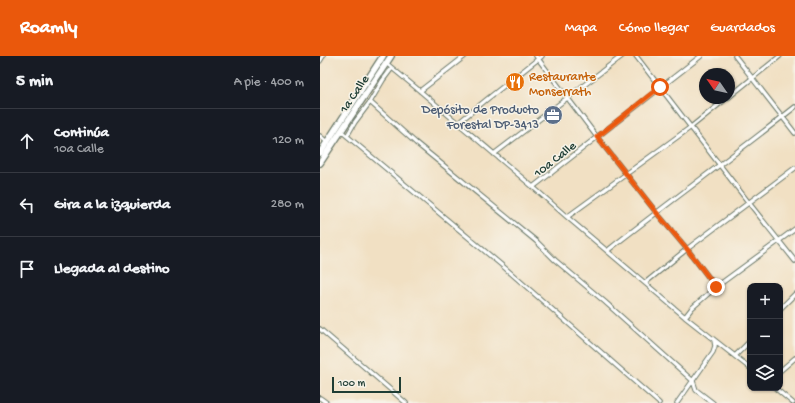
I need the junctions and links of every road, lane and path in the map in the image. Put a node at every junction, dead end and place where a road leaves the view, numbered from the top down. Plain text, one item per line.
1 (323, 56) edge
2 (383, 56) edge
3 (390, 56) edge
4 (465, 56) edge
5 (622, 56) edge
6 (636, 56) edge
7 (701, 56) edge
8 (735, 56) edge
9 (780, 56) edge
10 (539, 57) edge
11 (320, 61) edge
12 (386, 63) junction
13 (392, 68) junction
14 (752, 78) junction
15 (660, 87) junction
16 (420, 90) junction
17 (735, 91) edge
18 (568, 98) junction
19 (370, 102) junction
20 (719, 104) edge
21 (795, 107) edge
22 (782, 117) junction
23 (458, 123) junction
24 (691, 126) junction
25 (341, 131) junction
26 (795, 133) edge
27 (320, 136) edge
28 (347, 136) junction
29 (597, 137) junction
30 (329, 144) junction
31 (320, 152) edge
32 (494, 154) junction
33 (320, 163) edge
34 (720, 165) junction
35 (795, 168) edge
36 (627, 174) junction
37 (533, 187) junction
38 (749, 203) junction
39 (656, 212) junction
40 (567, 218) junction
41 (795, 229) edge
42 (779, 241) junction
43 (687, 249) junction
44 (607, 251) junction
45 (795, 261) edge
46 (645, 283) junction
47 (716, 287) junction
48 (795, 294) edge
49 (783, 306) edge
50 (685, 317) junction
51 (320, 329) edge
52 (714, 340) junction
53 (747, 343) edge
54 (735, 356) junction
55 (795, 358) edge
56 (747, 366) edge
57 (783, 368) edge
58 (693, 381) junction
59 (779, 391) edge
60 (320, 398) edge
61 (327, 403) edge
62 (406, 403) edge
63 (658, 403) edge
64 (678, 403) edge
65 (713, 403) edge
66 (793, 403) edge

1 - 11 street
2 - 30 main road, 1a Calle
3 - 12 main road, 1a Calle
4 - 16 street
5 - 18 street
6 - 15 street
7 - 15 street, 10a Calle
8 - 14 street
9 - 14 street
10 - 18 street
10 - 23 street
12 - 13 street
12 - 25 main road, 1a Calle
13 - 16 street
13 - 19 street
14 - 17 street
14 - 22 street
15 - 24 street
15 - 29 street, 10a Calle
16 - 23 street
18 - 29 street
18 - 32 street
19 - 28 street
19 - 58 street
20 - 24 street
21 - 22 street
22 - 26 street
22 - 34 street
23 - 32 street
24 - 34 street
24 - 36 street
25 - 28 street
25 - 30 main road, 1a Calle
27 - 30 street
28 - 63 street
29 - 36 street
29 - 37 street, 10a Calle
30 - 31 main road, 1a Calle
30 - 33 main road, 1a Calle
32 - 37 street
34 - 38 street
34 - 39 street
35 - 38 street
36 - 39 street
36 - 40 street
37 - 40 street
38 - 42 street
38 - 43 street
39 - 43 street
39 - 44 street
40 - 44 street
41 - 42 street
42 - 45 street
42 - 47 street
43 - 46 street
43 - 47 street
44 - 46 street
46 - 50 street
47 - 50 street
48 - 49 street
50 - 52 street
51 - 62 street
52 - 54 street
52 - 58 street
53 - 54 street
54 - 56 street
55 - 57 street
58 - 64 street
58 - 65 street
59 - 66 street
60 - 61 street

